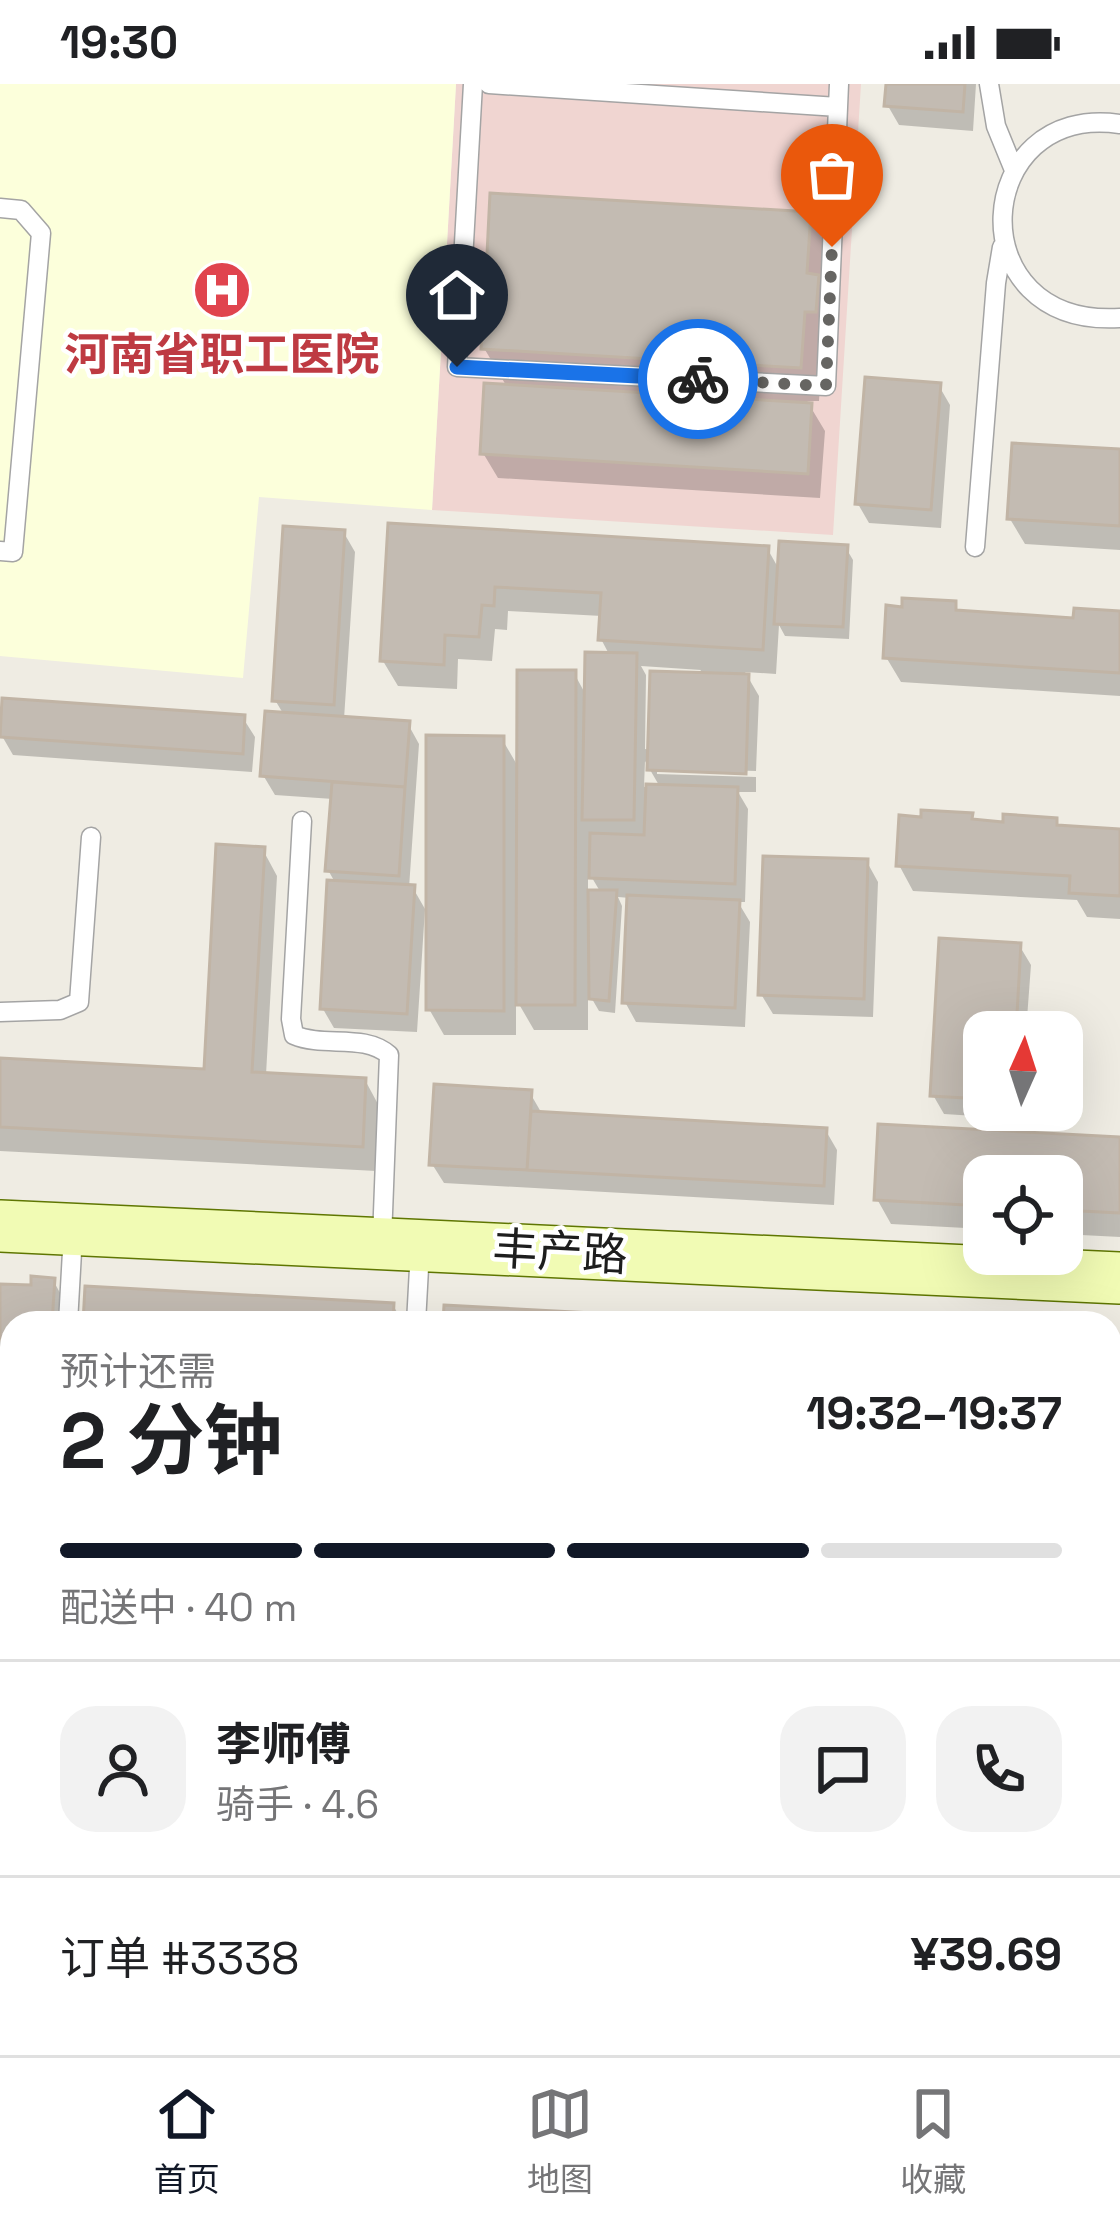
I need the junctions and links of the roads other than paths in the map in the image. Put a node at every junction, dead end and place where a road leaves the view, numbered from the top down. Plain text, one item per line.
1 (472, 84) edge
2 (489, 84) edge
3 (839, 84) edge
4 (989, 84) edge
5 (838, 107) junction
6 (1120, 124) edge
7 (1014, 170) junction
8 (0, 208) edge
9 (1003, 243) junction
10 (1120, 317) edge
11 (975, 547) dead end
12 (0, 551) edge
13 (302, 821) dead end
14 (91, 837) dead end
15 (0, 1012) edge
16 (0, 1226) edge
17 (74, 1229) junction
18 (401, 1245) junction
19 (1120, 1278) edge
20 (69, 1311) edge
21 (414, 1311) edge

1 - 5 lane
2 - 5 lane
3 - 5 lane
4 - 7 lane
6 - 7 lane
7 - 9 lane
8 - 12 lane
9 - 10 lane
9 - 11 lane
13 - 18 lane
14 - 15 lane
16 - 17 street, 丰产路
17 - 18 street, 丰产路
17 - 20 lane
18 - 19 street, 丰产路
18 - 21 lane

